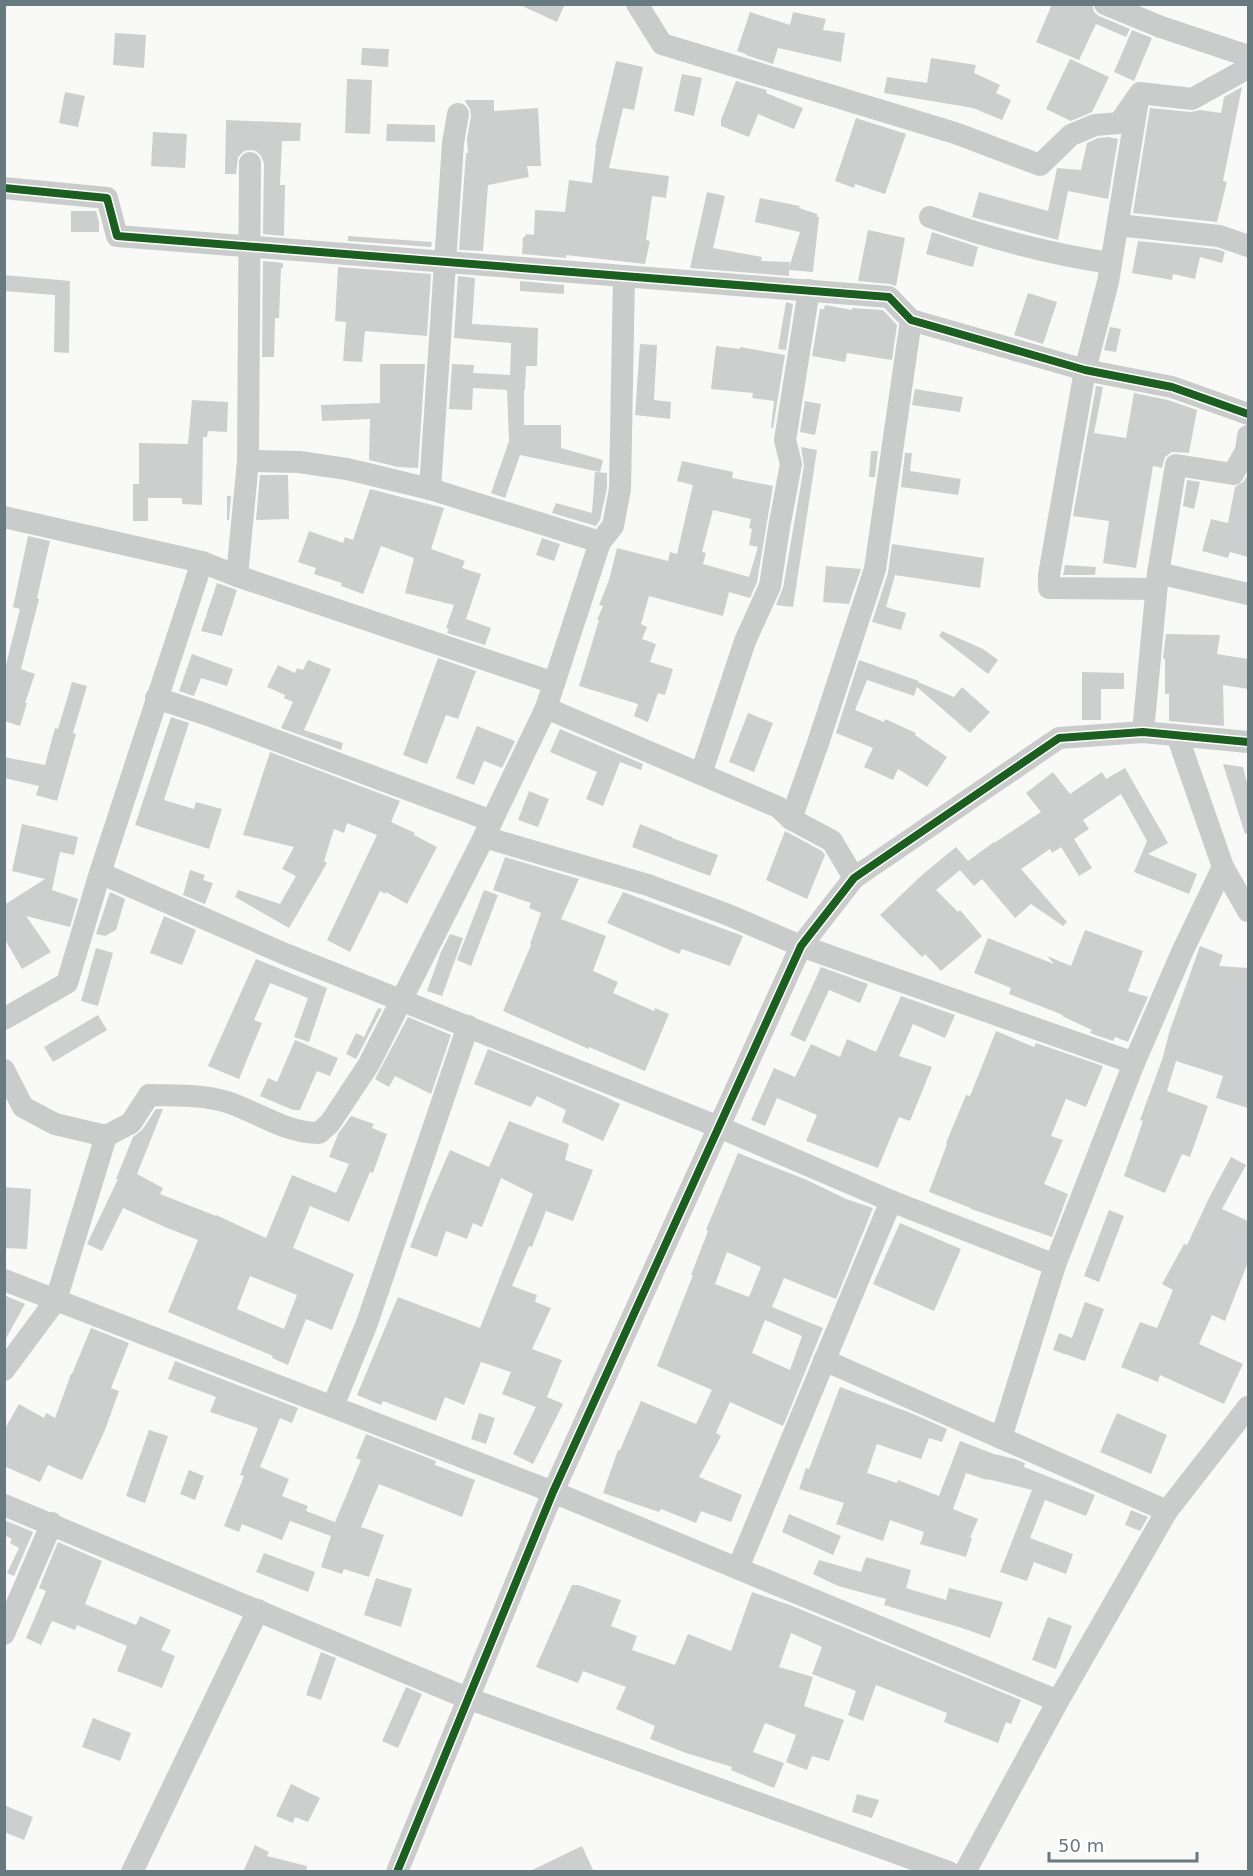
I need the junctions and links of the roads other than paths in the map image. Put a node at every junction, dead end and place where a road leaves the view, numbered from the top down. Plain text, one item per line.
1 (637, 4) edge
2 (1106, 4) edge
3 (1248, 56) edge
4 (1248, 68) edge
5 (1140, 93) junction
6 (458, 114) dead end
7 (250, 164) dead end
8 (4, 188) edge
9 (930, 217) dead end
10 (1118, 225) junction
11 (1248, 246) edge
12 (249, 248) junction
13 (445, 263) junction
14 (1110, 263) junction
15 (624, 276) junction
16 (808, 290) junction
17 (912, 320) junction
18 (1085, 370) junction
19 (1248, 414) edge
20 (1248, 446) edge
21 (248, 461) junction
22 (430, 489) junction
23 (4, 517) edge
24 (600, 542) junction
25 (202, 562) junction
26 (237, 576) junction
27 (1157, 581) junction
28 (1248, 594) edge
29 (554, 682) junction
30 (156, 698) junction
31 (546, 708) junction
32 (1143, 732) junction
33 (1177, 735) junction
34 (1248, 742) edge
35 (701, 774) junction
36 (791, 819) junction
37 (488, 829) junction
38 (1223, 867) junction
39 (100, 873) junction
40 (854, 878) junction
41 (1248, 911) edge
42 (801, 946) junction
43 (400, 1000) junction
44 (4, 1019) edge
45 (468, 1026) junction
46 (1134, 1063) junction
47 (4, 1070) edge
48 (719, 1127) junction
49 (106, 1136) junction
50 (891, 1201) junction
51 (1055, 1265) junction
52 (4, 1280) edge
53 (56, 1300) junction
54 (824, 1360) junction
55 (4, 1370) edge
56 (333, 1406) junction
57 (1248, 1407) edge
58 (1001, 1438) junction
59 (553, 1492) junction
60 (4, 1505) edge
61 (1167, 1510) junction
62 (52, 1523) junction
63 (738, 1569) junction
64 (258, 1610) junction
65 (4, 1634) edge
66 (467, 1698) junction
67 (1058, 1701) junction
68 (132, 1872) edge
69 (397, 1872) edge
70 (949, 1872) edge
71 (965, 1872) edge

1 - 5 street
2 - 3 street
4 - 5 street
5 - 10 street
6 - 13 street
7 - 12 street
8 - 12 street
9 - 14 street
10 - 11 street
10 - 14 street
12 - 13 street
12 - 21 street
13 - 15 street
13 - 22 street
14 - 18 street
15 - 16 street
15 - 24 street
16 - 17 street
16 - 35 street
17 - 18 street
17 - 36 street
18 - 19 street
18 - 27 street
20 - 27 street
21 - 22 street
21 - 26 street
22 - 24 street
23 - 25 street
24 - 29 street
25 - 26 street
25 - 30 street
26 - 29 street
27 - 28 street
27 - 32 street
29 - 31 street
30 - 37 street
30 - 39 street
31 - 35 street
31 - 37 street
32 - 33 street
32 - 40 street
33 - 34 street
33 - 38 street
35 - 36 street
36 - 40 street
37 - 42 street
37 - 43 street
38 - 41 street
38 - 46 street
39 - 43 street
39 - 44 street
40 - 42 street
42 - 46 street
42 - 48 street
43 - 45 street
43 - 49 street
45 - 48 street
45 - 56 street
46 - 51 street
47 - 49 street
48 - 50 street
48 - 59 street
49 - 53 street
50 - 51 street
50 - 54 street
51 - 58 street
52 - 53 street
53 - 55 street
53 - 56 street
54 - 58 street
54 - 63 street
56 - 59 street
57 - 61 street
58 - 61 street
59 - 63 street
59 - 66 street
60 - 62 street
61 - 67 street
62 - 64 street
62 - 65 street
63 - 67 street
64 - 66 street
64 - 68 street
66 - 69 street
66 - 70 street
67 - 71 street

